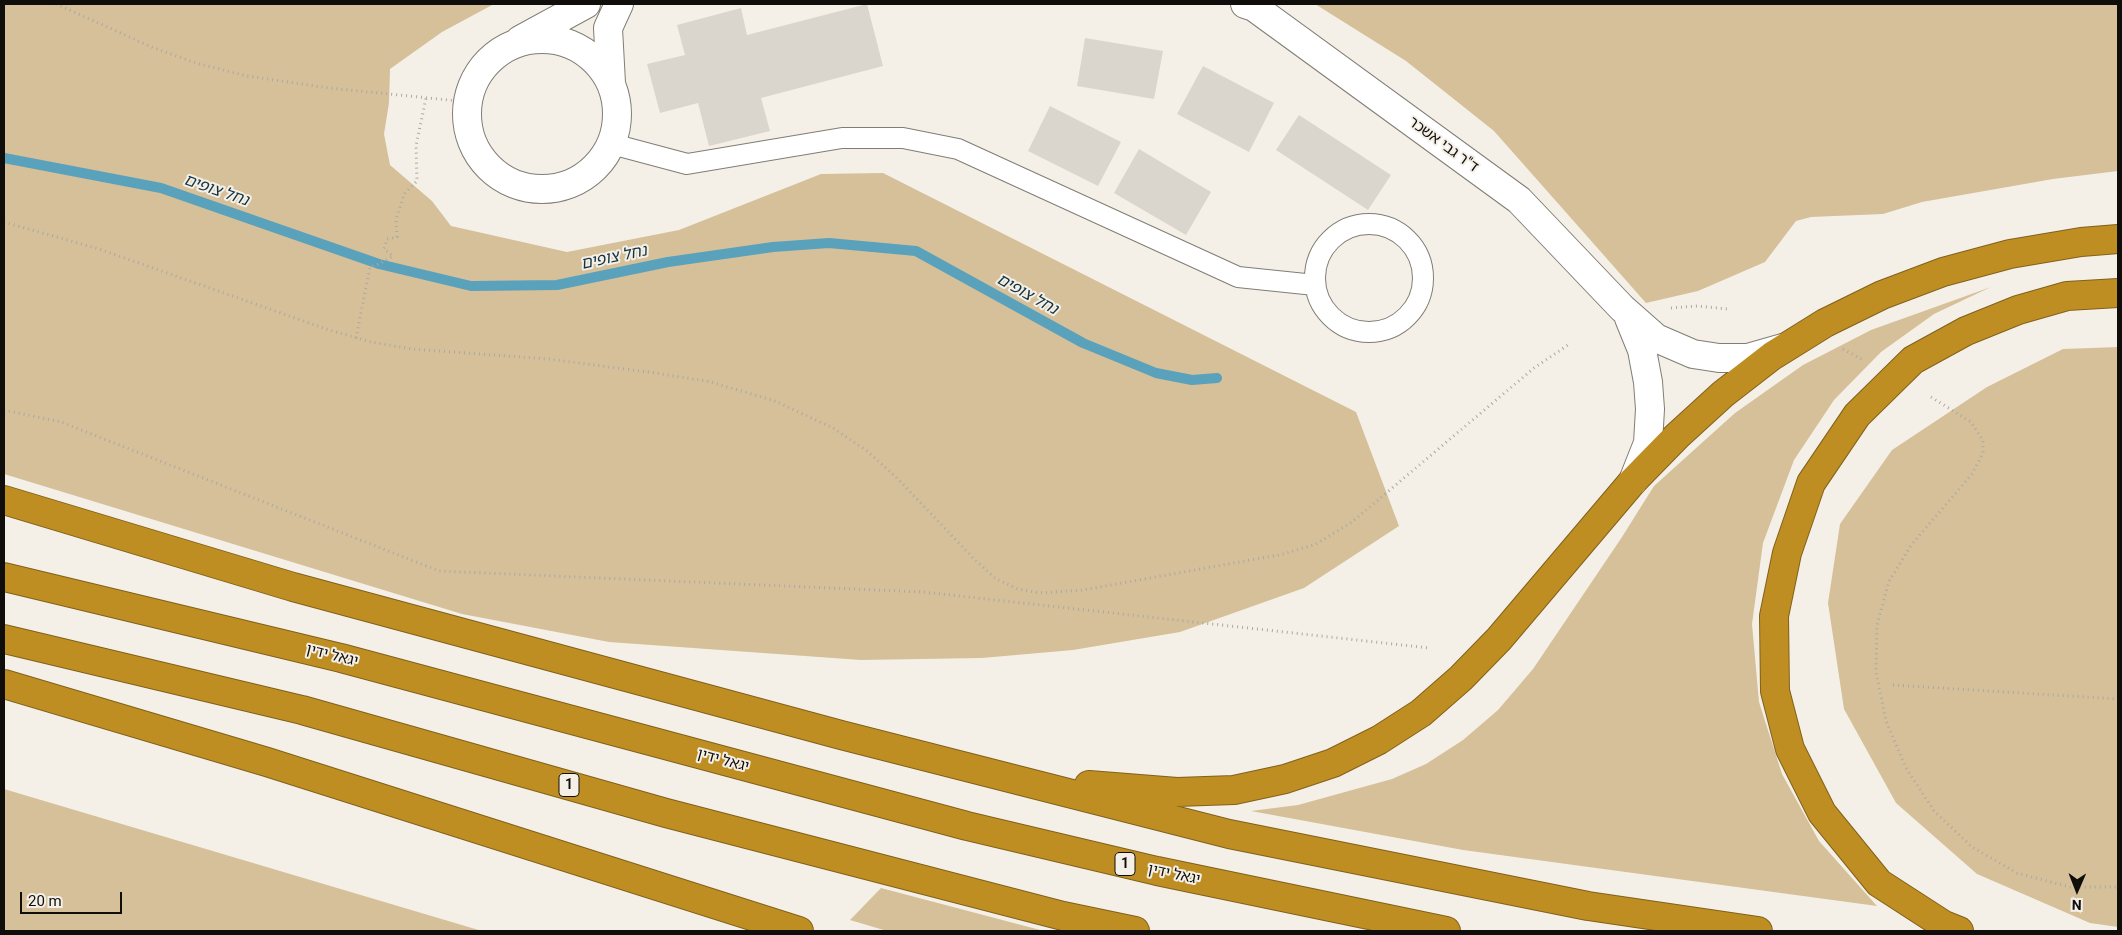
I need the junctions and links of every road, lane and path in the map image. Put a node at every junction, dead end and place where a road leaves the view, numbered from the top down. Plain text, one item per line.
1 (56, 4) edge
2 (586, 4) edge
3 (619, 4) edge
4 (1245, 4) edge
5 (510, 46) junction
6 (611, 83) junction
7 (426, 98) junction
8 (468, 102) junction
9 (612, 144) junction
10 (4, 222) edge
11 (2118, 239) edge
12 (1315, 285) junction
13 (2118, 293) edge
14 (1622, 308) junction
15 (1666, 309) dead end
16 (1728, 309) dead end
17 (356, 338) junction
18 (1568, 345) dead end
19 (1789, 346) junction
20 (1841, 348) dead end
21 (1863, 360) dead end
22 (1931, 397) dead end
23 (4, 410) edge
24 (1633, 481) junction
25 (4, 500) edge
26 (4, 577) edge
27 (4, 639) edge
28 (1428, 648) dead end
29 (4, 684) edge
30 (1893, 685) dead end
31 (2118, 699) edge
32 (841, 735) junction
33 (2118, 887) edge
34 (737, 911) junction
35 (786, 931) edge
36 (799, 931) edge
37 (1134, 931) edge
38 (1446, 931) edge
39 (1758, 931) edge
40 (1959, 931) edge

1 - 7 path
2 - 5 street
3 - 6 street
4 - 14 street, ד"ר גבי אשכר
5 - 6 street
5 - 8 street
6 - 9 street
7 - 8 path
7 - 17 path
8 - 9 street
9 - 12 lane
10 - 17 path
11 - 19 highway
12 - 12 lane
13 - 40 highway
14 - 19 street, ד"ר גבי אשכר
14 - 24 street, ד"ר גבי אשכר
15 - 16 path
17 - 18 path
19 - 24 highway
20 - 21 path
22 - 33 path
23 - 28 path
24 - 32 highway
25 - 32 highway
26 - 38 highway, יגאל ידין / 1
27 - 37 highway, 1
29 - 34 highway
30 - 31 path
32 - 39 highway
34 - 35 highway
34 - 36 highway

